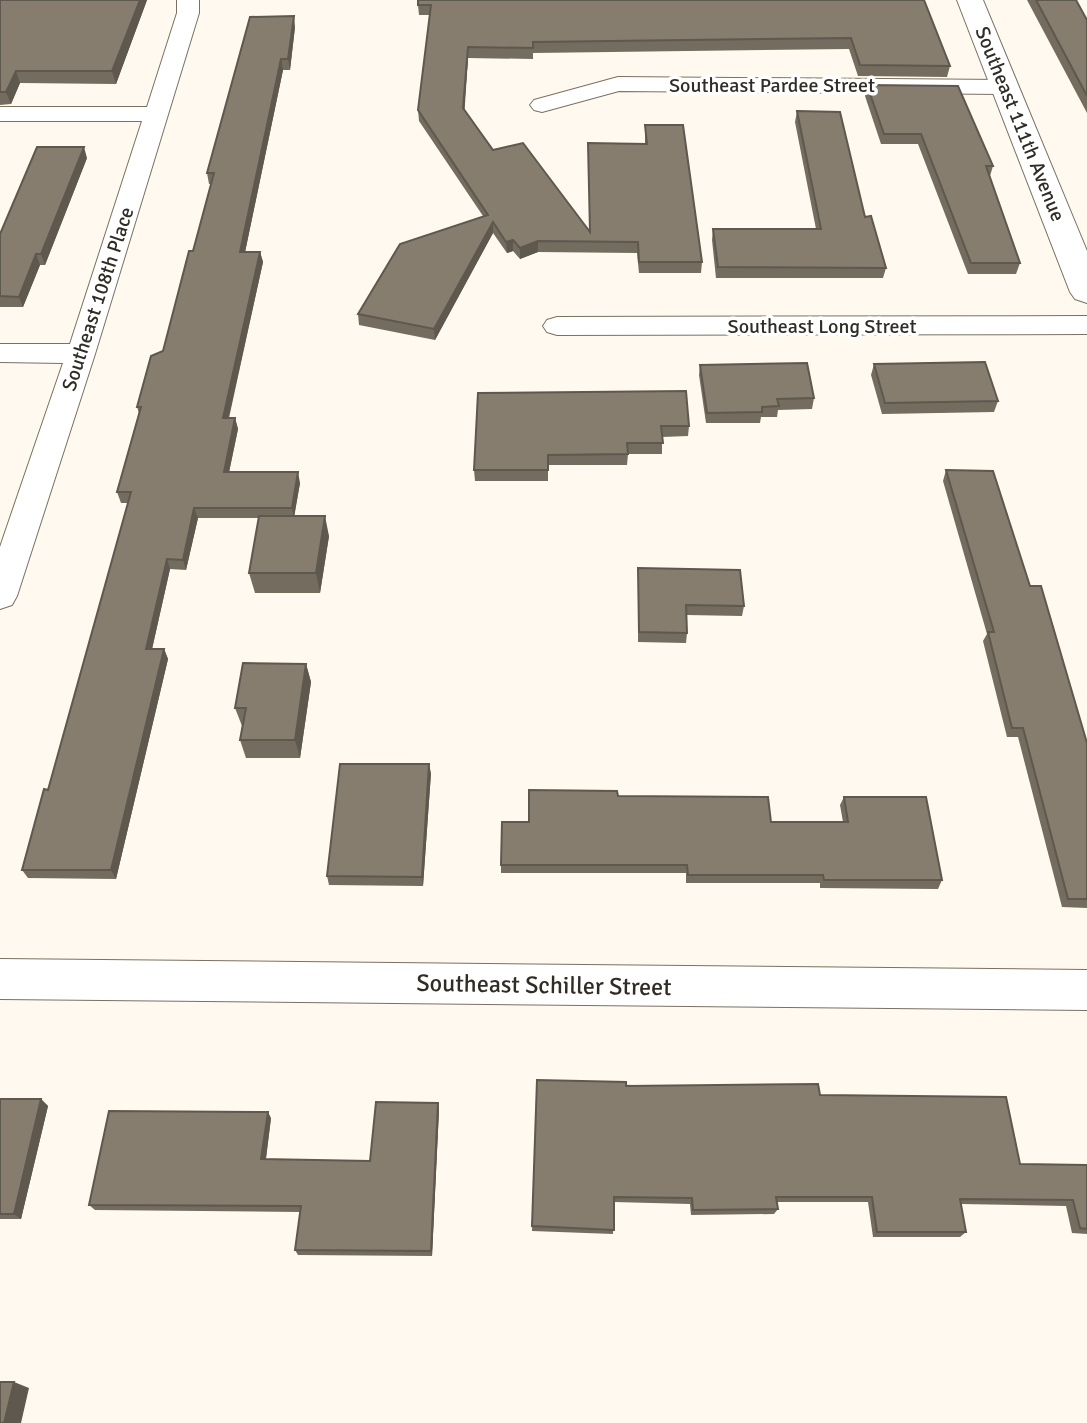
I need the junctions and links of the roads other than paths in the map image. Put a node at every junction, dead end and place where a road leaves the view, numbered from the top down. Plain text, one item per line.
1 (188, 0) edge
2 (970, 0) edge
3 (1004, 87) junction
4 (542, 105) dead end
5 (0, 114) edge
6 (156, 114) junction
7 (1087, 292) edge
8 (1087, 325) edge
9 (557, 326) dead end
10 (0, 353) edge
11 (81, 354) junction
12 (0, 596) edge
13 (0, 979) edge
14 (1087, 990) edge

1 - 6 street, Southeast 108th Place
2 - 3 street, Southeast 111th Avenue
3 - 4 street, Southeast Pardee Street
3 - 7 street, Southeast 111th Avenue
5 - 6 street
6 - 11 street, Southeast 108th Place
8 - 9 street, Southeast Long Street
10 - 11 street
11 - 12 street, Southeast 108th Place
13 - 14 street, Southeast Schiller Street

